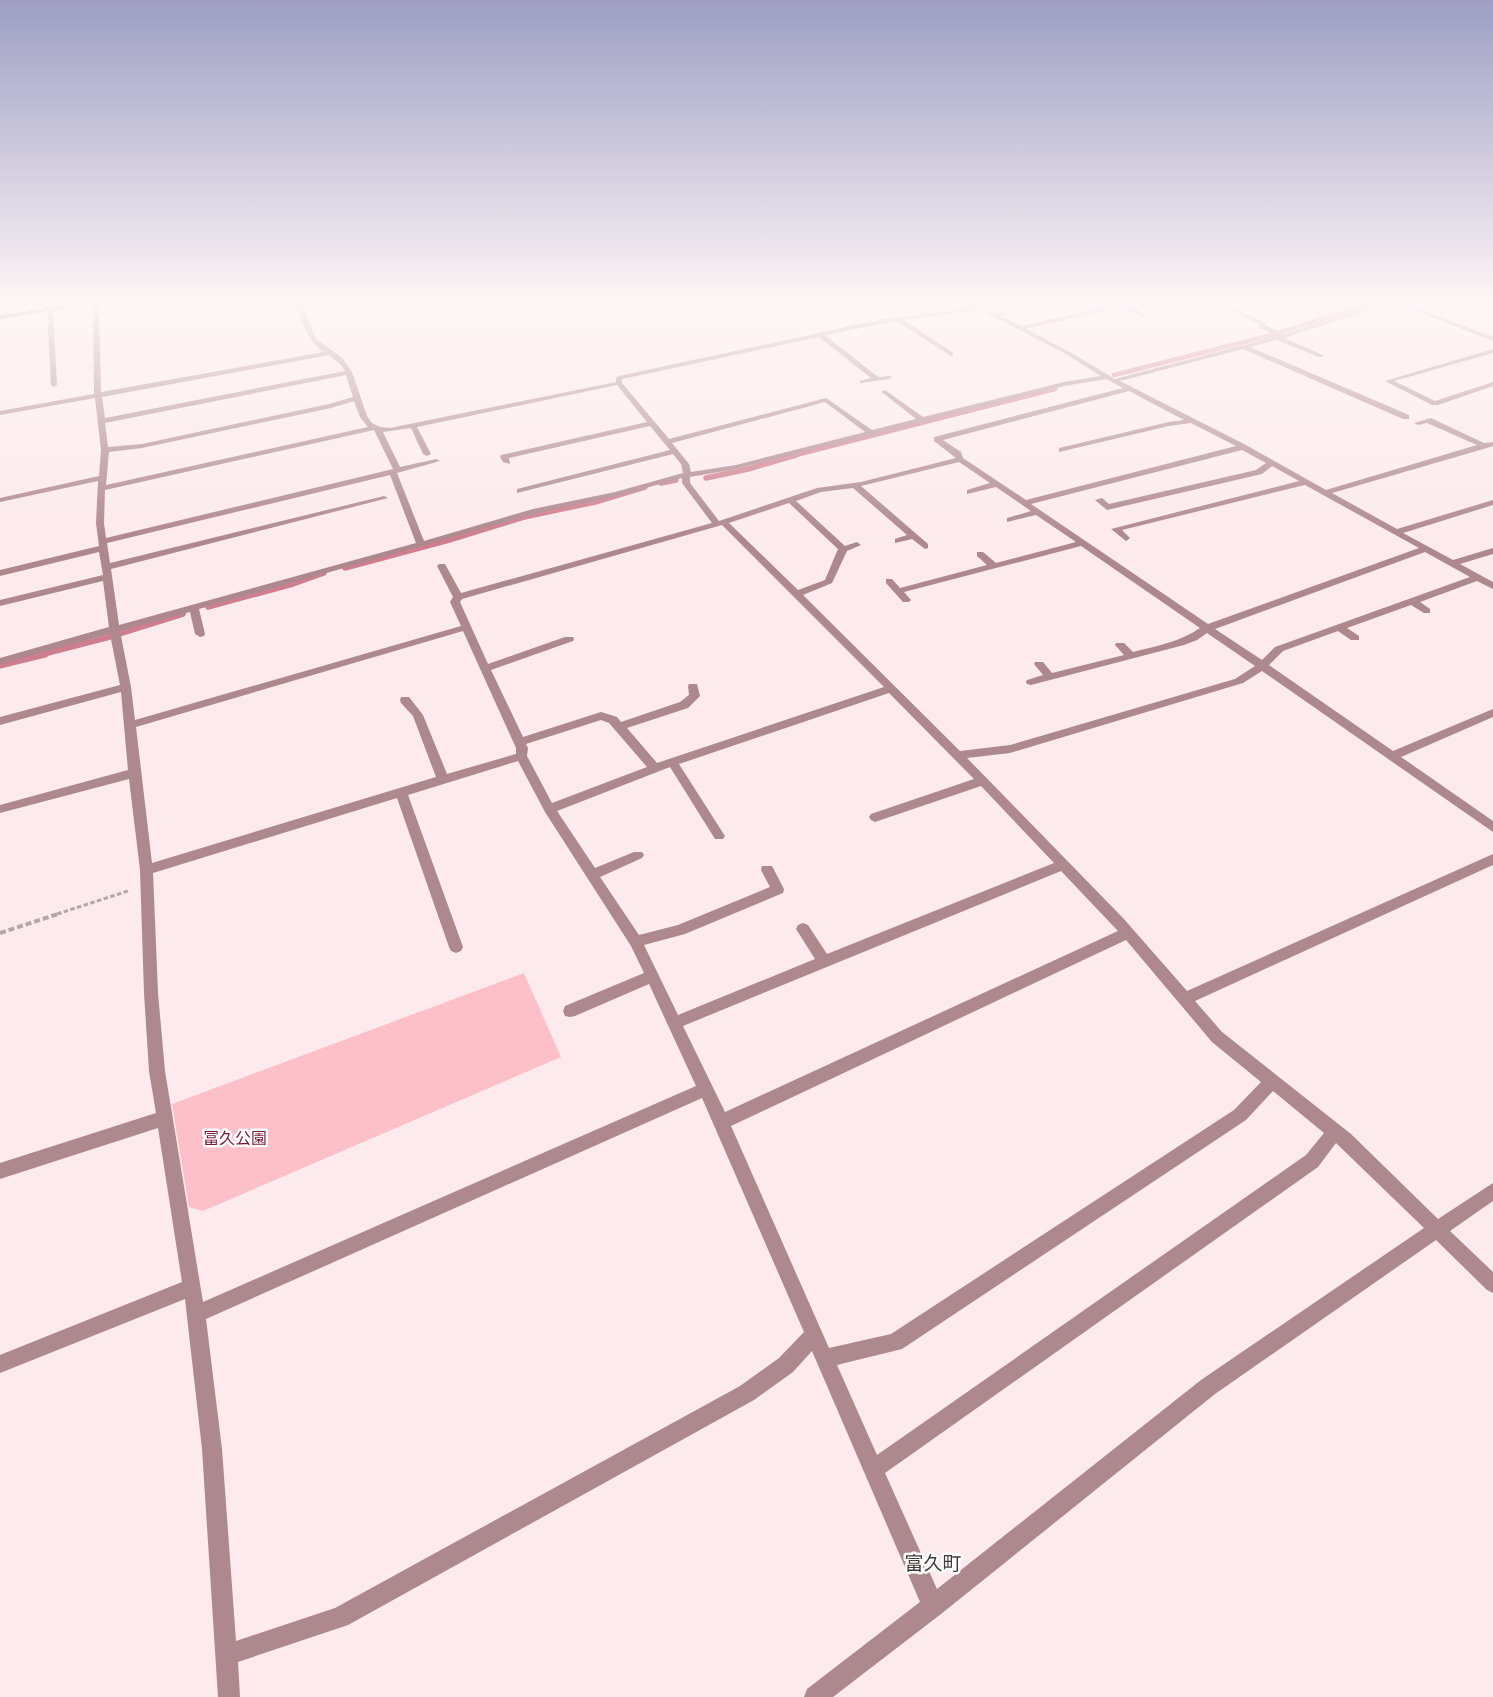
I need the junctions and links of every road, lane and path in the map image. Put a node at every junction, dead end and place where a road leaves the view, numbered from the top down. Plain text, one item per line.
1 (98, 383) edge
2 (176, 383) edge
3 (293, 383) edge
4 (352, 383) edge
5 (620, 383) joint
6 (1071, 383) edge
7 (1118, 383) edge
8 (1328, 383) edge
9 (1393, 383) edge
10 (1493, 384) edge
11 (1129, 389) junction
12 (885, 392) dead end
13 (98, 394) junction
14 (357, 398) junction
15 (0, 413) edge
16 (1406, 418) junction
17 (921, 419) junction
18 (1395, 420) dead end
19 (102, 421) junction
20 (1193, 421) junction
21 (651, 423) junction
22 (1130, 424) dead end
23 (413, 425) junction
24 (376, 429) junction
25 (1140, 430) junction
26 (870, 432) junction
27 (667, 442) junction
28 (1053, 444) dead end
29 (1243, 447) junction
30 (105, 450) junction
31 (1062, 450) junction
32 (675, 451) junction
33 (427, 454) dead end
34 (1073, 457) dead end
35 (960, 459) junction
36 (436, 461) dead end
37 (508, 462) dead end
38 (1272, 463) junction
39 (208, 465) junction
40 (395, 471) junction
41 (1213, 472) dead end
42 (209, 475) dead end
43 (686, 475) junction
44 (102, 478) junction
45 (1225, 480) junction
46 (1306, 482) junction
47 (997, 484) junction
48 (855, 485) junction
49 (1147, 487) dead end
50 (101, 489) junction
51 (520, 491) dead end
52 (970, 492) dead end
53 (1324, 492) junction
54 (1158, 495) junction
55 (384, 498) dead end
56 (0, 500) edge
57 (790, 500) junction
58 (1098, 500) dead end
59 (1234, 500) junction
60 (1493, 502) edge
61 (1024, 503) junction
62 (1246, 508) dead end
63 (1038, 512) junction
64 (1172, 515) junction
65 (1010, 520) dead end
66 (720, 523) junction
67 (1184, 524) dead end
68 (1396, 532) junction
69 (913, 536) junction
70 (1126, 538) dead end
71 (898, 541) dead end
72 (1083, 543) junction
73 (422, 544) junction
74 (103, 545) junction
75 (857, 545) dead end
76 (925, 546) dead end
77 (843, 549) junction
78 (1426, 549) junction
79 (1493, 551) edge
80 (980, 554) dead end
81 (1451, 564) junction
82 (442, 566) dead end
83 (994, 566) junction
84 (106, 572) junction
85 (0, 573) edge
86 (1477, 578) junction
87 (889, 582) dead end
88 (1493, 586) edge
89 (898, 591) junction
90 (796, 594) junction
91 (458, 597) junction
92 (906, 600) dead end
93 (1412, 601) junction
94 (0, 603) edge
95 (193, 606) junction
96 (1427, 611) dead end
97 (467, 627) junction
98 (1339, 627) junction
99 (1207, 628) junction
100 (115, 633) junction
101 (200, 634) dead end
102 (1355, 638) dead end
103 (569, 640) dead end
104 (1120, 646) dead end
105 (1131, 656) junction
106 (0, 661) edge
107 (1039, 664) dead end
108 (1262, 666) junction
109 (486, 668) junction
110 (1050, 677) junction
111 (1031, 682) dead end
112 (693, 686) dead end
113 (126, 687) junction
114 (890, 689) junction
115 (405, 700) dead end
116 (1493, 713) edge
117 (0, 721) edge
118 (130, 724) junction
119 (619, 727) junction
120 (520, 749) junction
121 (957, 755) junction
122 (1392, 756) junction
123 (672, 762) junction
124 (655, 768) junction
125 (134, 773) junction
126 (442, 780) junction
127 (983, 781) junction
128 (401, 792) junction
129 (0, 809) edge
130 (549, 809) junction
131 (875, 817) dead end
132 (1493, 827) edge
133 (719, 836) dead end
134 (638, 855) dead end
135 (1493, 859) edge
136 (1064, 864) junction
137 (767, 870) dead end
138 (592, 876) junction
139 (146, 877) junction
140 (803, 928) dead end
141 (0, 933) edge
142 (1128, 933) junction
143 (636, 942) junction
144 (456, 947) dead end
145 (824, 962) junction
146 (652, 976) junction
147 (1185, 999) junction
148 (570, 1011) dead end
149 (674, 1023) junction
150 (1272, 1081) junction
151 (706, 1089) junction
152 (164, 1118) junction
153 (721, 1122) junction
154 (1335, 1132) junction
155 (0, 1171) edge
156 (1493, 1191) edge
157 (1438, 1230) junction
158 (1493, 1284) edge
159 (191, 1287) junction
160 (196, 1314) junction
161 (814, 1335) junction
162 (825, 1358) junction
163 (0, 1364) edge
164 (874, 1470) junction
165 (933, 1606) junction
166 (226, 1655) junction
167 (229, 1697) edge
168 (815, 1697) edge

1 - 13 street
2 - 13 street
3 - 19 street
4 - 14 street
5 - 21 street
5 - 23 street
6 - 17 street
7 - 11 street
8 - 16 street
9 - 10 street
11 - 20 street
11 - 35 street
12 - 17 street
13 - 15 street
13 - 19 street
14 - 24 street
14 - 30 street
16 - 18 street
16 - 53 street
17 - 26 street
19 - 30 street
20 - 25 street
20 - 29 street
21 - 27 street
21 - 37 street
22 - 25 street
23 - 24 street
23 - 33 street
24 - 39 street
24 - 40 street
25 - 31 street
26 - 27 street
26 - 43 street
27 - 32 street
28 - 31 street
29 - 38 street
29 - 61 street
30 - 44 street
31 - 34 street
32 - 43 street
32 - 51 street
35 - 47 street
35 - 48 street
36 - 40 street
38 - 45 street
38 - 46 street
39 - 42 street
39 - 50 street
40 - 73 street
40 - 74 street
41 - 45 street
43 - 66 street
43 - 73 street
44 - 50 street
44 - 56 street
45 - 54 street
46 - 53 street
46 - 59 street
47 - 52 street
47 - 61 street
48 - 57 street
48 - 69 street
49 - 54 street
50 - 74 street
53 - 68 street
54 - 58 street
55 - 84 street
57 - 66 street
57 - 77 street
59 - 62 street
59 - 64 street
60 - 68 street
61 - 63 street
63 - 65 street
63 - 72 street
64 - 67 street
64 - 70 street
66 - 90 street
66 - 91 street
68 - 78 street
69 - 71 street
69 - 76 street
72 - 83 street
72 - 99 street
73 - 95 street
74 - 84 street
74 - 85 street
75 - 77 street
77 - 90 street
78 - 81 street
78 - 99 street
79 - 81 street
80 - 83 street
81 - 86 street
82 - 91 street
83 - 89 street
84 - 94 street
84 - 100 street
86 - 88 street
86 - 93 street
87 - 89 street
89 - 92 street
90 - 114 street
91 - 97 street
93 - 96 street
93 - 98 street
95 - 100 street
95 - 101 street
97 - 109 street
97 - 118 street
98 - 102 street
98 - 108 street
99 - 105 street
99 - 108 street
100 - 106 street
100 - 113 street
103 - 109 street
104 - 105 street
105 - 110 street
107 - 110 street
108 - 121 street
108 - 122 street
109 - 120 street
110 - 111 street
112 - 119 street
113 - 117 street
113 - 118 street
114 - 121 street
114 - 123 street
115 - 126 street
116 - 122 street
118 - 125 street
119 - 120 street
119 - 124 street
120 - 126 street
120 - 130 street
121 - 127 street
122 - 132 street
123 - 124 street
123 - 133 street
124 - 130 street
125 - 129 street
125 - 139 street
126 - 128 street
127 - 131 street
127 - 136 street
128 - 139 street
128 - 144 street
130 - 138 street
134 - 138 street
135 - 147 street
136 - 142 street
136 - 145 street
137 - 143 street
138 - 143 street
139 - 141 path
139 - 152 street
140 - 145 street
142 - 147 street
142 - 153 street
143 - 146 street
145 - 149 street
146 - 148 street
146 - 149 street
147 - 150 street
149 - 151 street
150 - 154 street
150 - 162 street
151 - 153 street
151 - 160 street
152 - 155 street
152 - 159 street
153 - 161 street
154 - 157 street
154 - 164 street
156 - 157 street
157 - 158 street
157 - 165 street
159 - 160 street
159 - 163 street
160 - 166 street
161 - 162 street
161 - 166 street
162 - 164 street
164 - 165 street
165 - 168 street
166 - 167 street

